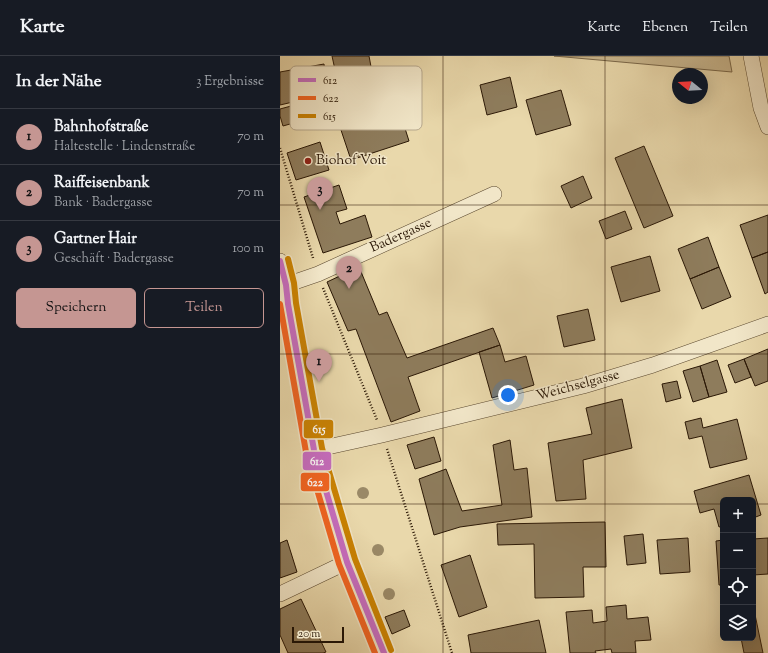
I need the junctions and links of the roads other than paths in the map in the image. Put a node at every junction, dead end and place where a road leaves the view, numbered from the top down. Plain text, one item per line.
1 (751, 56) edge
2 (768, 127) edge
3 (494, 194) dead end
4 (280, 261) edge
5 (286, 285) junction
6 (768, 324) edge
7 (314, 450) junction
8 (347, 562) junction
9 (280, 594) edge
10 (384, 653) edge

1 - 2 street
3 - 5 street, Badergasse
4 - 5 street
5 - 7 street
6 - 7 street, Weichselgasse
7 - 8 street
8 - 9 street
8 - 10 street

